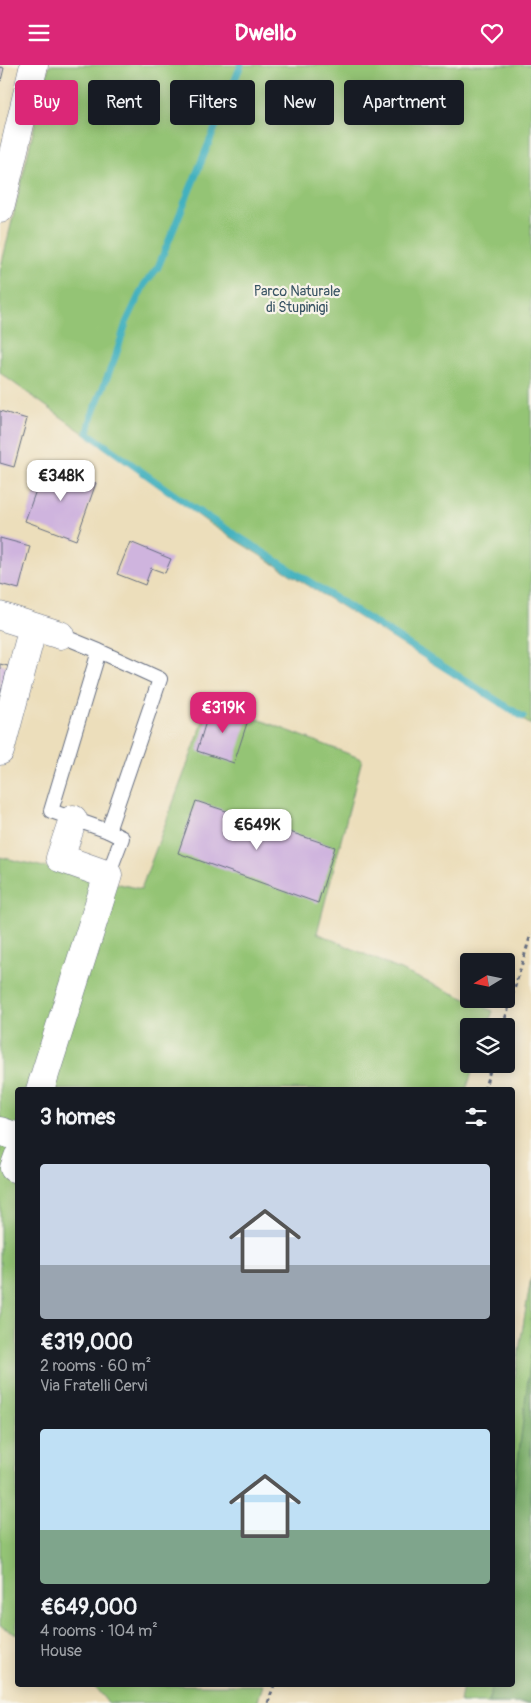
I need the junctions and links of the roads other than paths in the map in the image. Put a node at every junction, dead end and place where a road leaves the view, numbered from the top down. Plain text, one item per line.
1 (34, 65) edge
2 (0, 209) edge
3 (0, 616) edge
4 (33, 627) junction
5 (60, 635) joint
6 (99, 651) junction
7 (0, 751) edge
8 (72, 819) junction
9 (108, 831) junction
10 (108, 875) junction
11 (41, 1087) edge
12 (0, 1131) edge
13 (15, 1136) edge

1 - 2 street
3 - 4 street
4 - 5 street
4 - 7 street
5 - 6 lane
6 - 8 lane
6 - 9 lane
8 - 9 lane
8 - 10 street
9 - 10 lane
10 - 11 street
12 - 13 street

